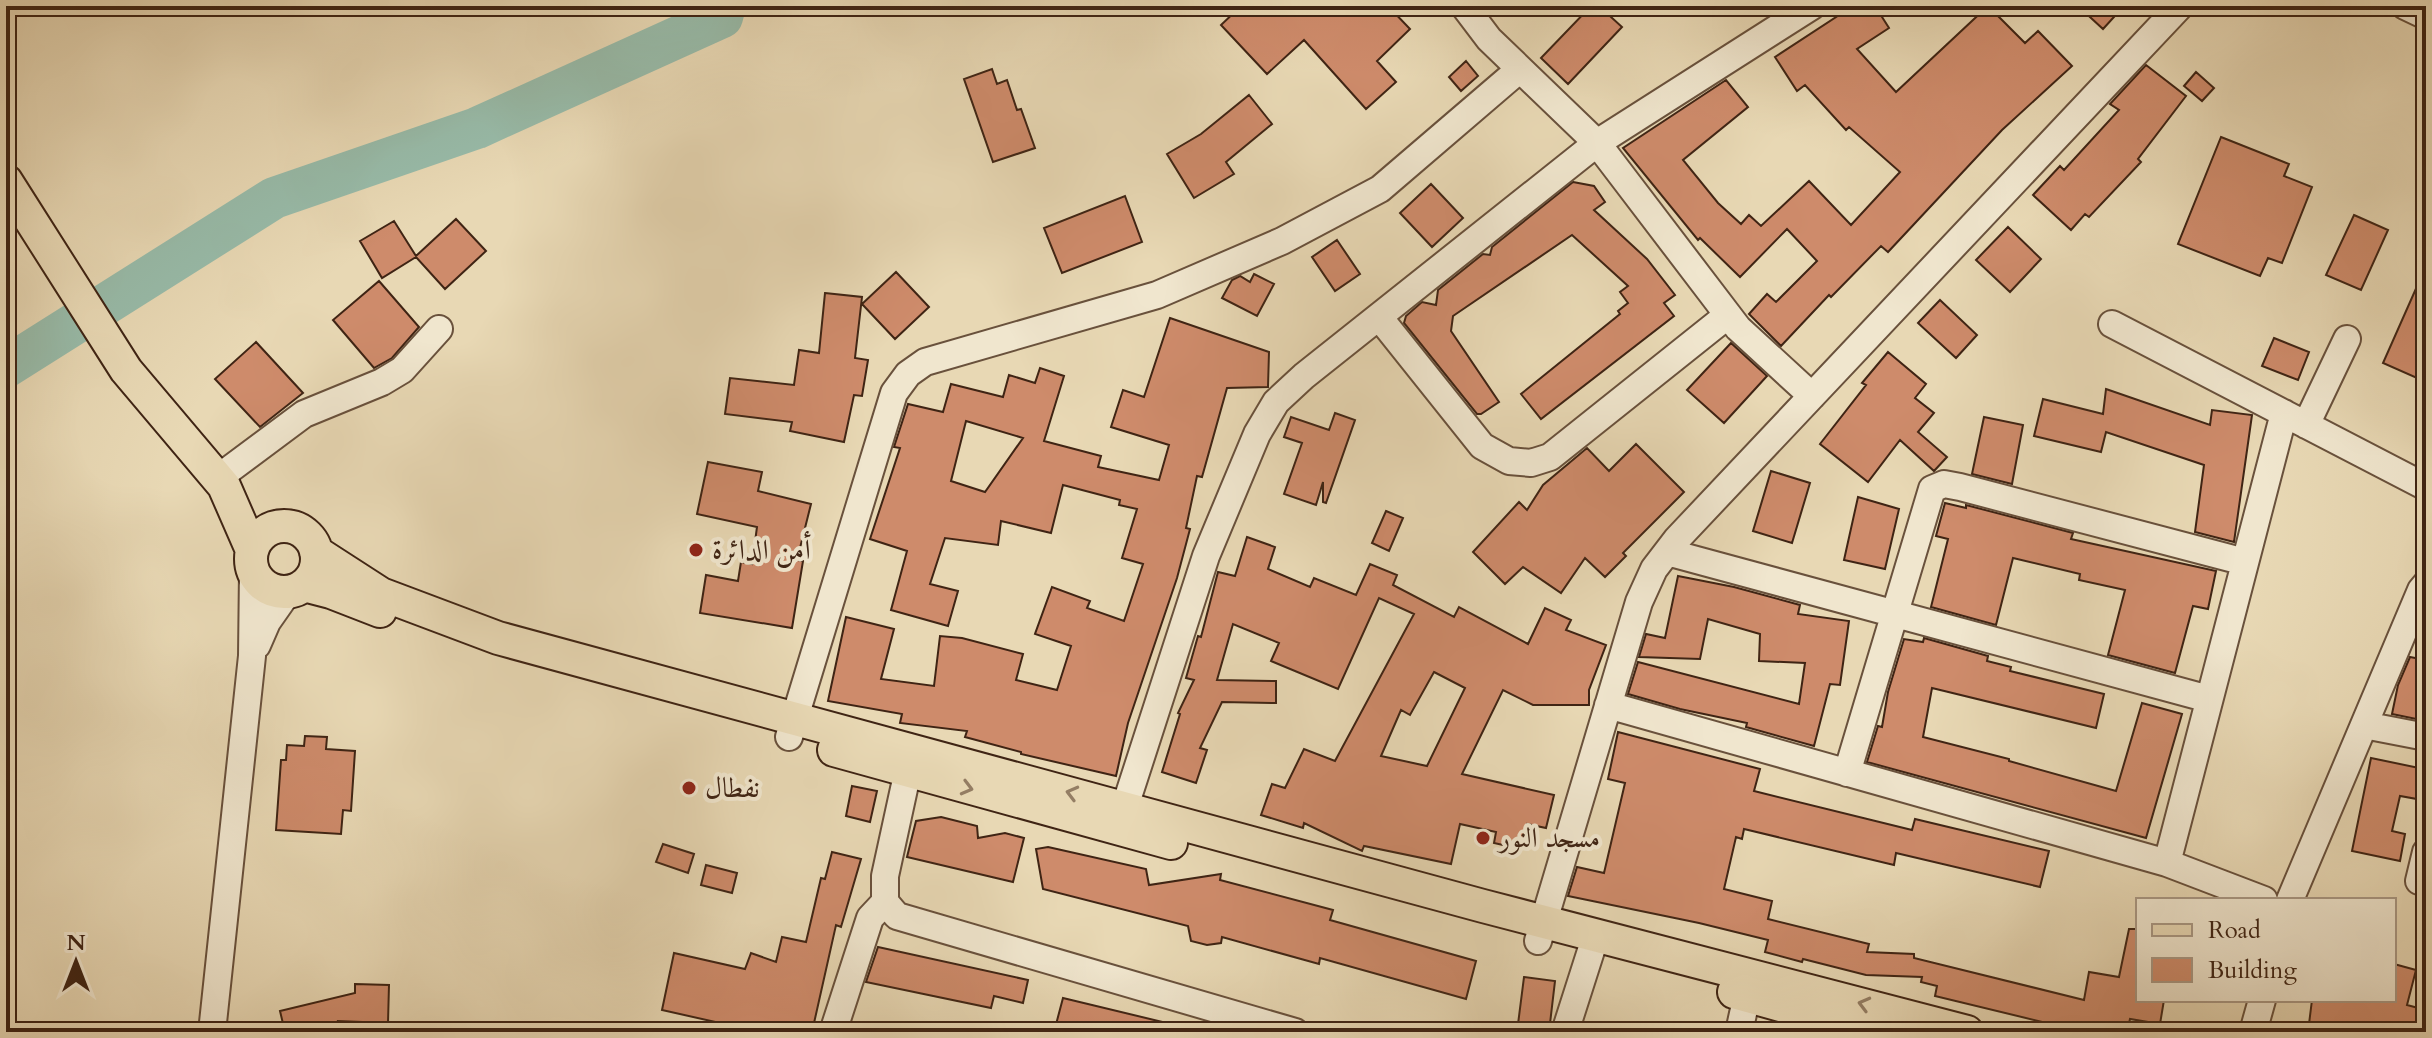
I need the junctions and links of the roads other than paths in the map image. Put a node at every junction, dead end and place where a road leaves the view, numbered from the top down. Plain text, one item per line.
1 (1464, 6) edge
2 (1812, 6) edge
3 (2180, 6) edge
4 (2405, 6) edge
5 (2426, 16) edge
6 (1520, 69) junction
7 (1597, 143) junction
8 (6, 181) edge
9 (1728, 315) junction
10 (1379, 317) junction
11 (2112, 324) dead end
12 (439, 329) dead end
13 (2347, 339) dead end
14 (1812, 396) junction
15 (2295, 419) junction
16 (221, 482) junction
17 (2426, 487) edge
18 (285, 526) junction
19 (316, 552) junction
20 (1667, 552) junction
21 (252, 561) junction
22 (2245, 562) junction
23 (2426, 584) edge
24 (296, 589) junction
25 (1894, 614) junction
26 (438, 624) junction
27 (252, 656) junction
28 (2209, 699) junction
29 (1608, 705) junction
30 (2364, 725) junction
31 (792, 728) junction
32 (2426, 737) edge
33 (910, 761) junction
34 (1847, 773) junction
35 (1121, 818) junction
36 (2426, 852) edge
37 (2167, 863) junction
38 (2419, 881) dead end
39 (2259, 898) edge
40 (2291, 898) edge
41 (885, 902) junction
42 (1541, 931) junction
43 (1592, 944) junction
44 (1749, 985) junction
45 (2261, 1002) edge
46 (212, 1032) edge
47 (833, 1032) edge
48 (1295, 1032) edge
49 (1565, 1032) edge
50 (1739, 1032) edge
51 (1877, 1032) edge
52 (1967, 1032) edge
53 (2253, 1032) edge

1 - 6 street
2 - 7 street
3 - 14 street
4 - 5 street
6 - 7 street
6 - 31 street
7 - 9 street
7 - 10 street
8 - 16 main road
9 - 10 street
9 - 14 street
10 - 35 street
11 - 15 street
12 - 16 street
13 - 15 street
14 - 20 street
15 - 17 street
15 - 22 street
16 - 18 main road
16 - 21 main road
18 - 19 main road
18 - 21 main road
19 - 24 main road
19 - 26 main road
20 - 25 street
20 - 29 street
21 - 24 main road
21 - 27 street
22 - 25 street
22 - 28 street
23 - 30 street
24 - 26 main road
24 - 27 street
25 - 28 street
25 - 34 street
26 - 31 main road
27 - 46 street
28 - 37 street
29 - 34 street
29 - 42 street
30 - 32 street
30 - 40 street
31 - 33 main road
33 - 35 main road
33 - 41 street
34 - 37 street
35 - 42 main road
36 - 38 street
37 - 39 street
41 - 47 street
41 - 48 street
42 - 43 main road
43 - 44 main road
43 - 49 street
44 - 50 street
44 - 51 main road
52 -> 44 main road
45 - 53 street

